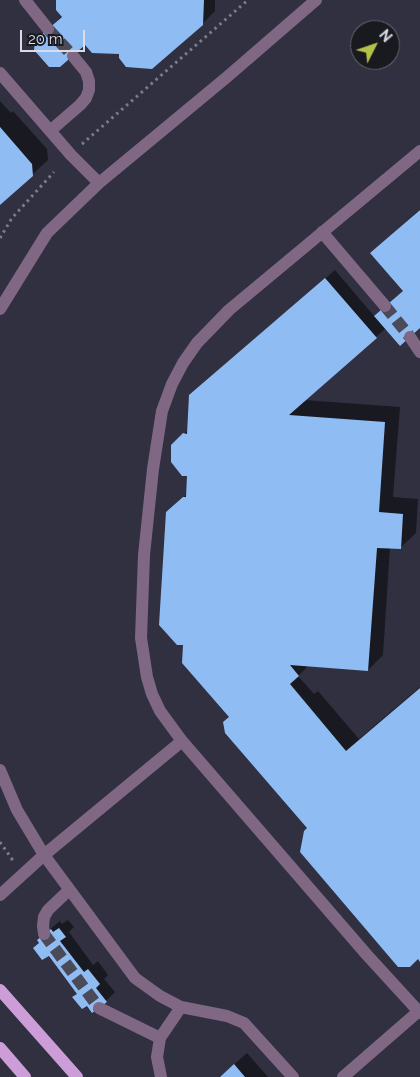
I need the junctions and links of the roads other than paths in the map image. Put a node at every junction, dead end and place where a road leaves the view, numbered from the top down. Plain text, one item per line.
1 (25, 0) edge
2 (316, 0) edge
3 (48, 29) tunnel mouth
4 (73, 56) tunnel mouth
5 (0, 73) edge
6 (50, 131) junction
7 (420, 151) edge
8 (99, 183) junction
9 (322, 232) junction
10 (385, 306) tunnel mouth
11 (0, 309) edge
12 (410, 337) tunnel mouth
13 (420, 352) edge
14 (182, 741) junction
15 (0, 770) edge
16 (44, 854) junction
17 (70, 890) junction
18 (0, 895) edge
19 (44, 934) dead end
20 (0, 990) edge
21 (181, 1007) junction
22 (99, 1008) tunnel mouth
23 (419, 1012) edge
24 (160, 1038) junction
25 (0, 1048) edge
26 (25, 1077) edge
27 (77, 1077) edge
28 (161, 1077) edge
29 (293, 1077) edge
30 (343, 1077) edge

1 - 3 lane
2 - 8 lane
4 - 6 lane
5 - 6 lane
6 - 8 lane
7 - 9 lane
8 - 11 lane
9 - 10 lane
9 - 14 lane
12 - 13 lane
14 - 16 lane
14 - 23 lane
15 - 16 lane
16 - 17 lane
16 - 18 lane
17 - 19 lane
17 - 21 lane
20 - 27 main road
21 - 24 lane
21 - 29 lane
22 - 24 lane
23 - 30 lane
24 - 28 lane
25 - 26 main road

